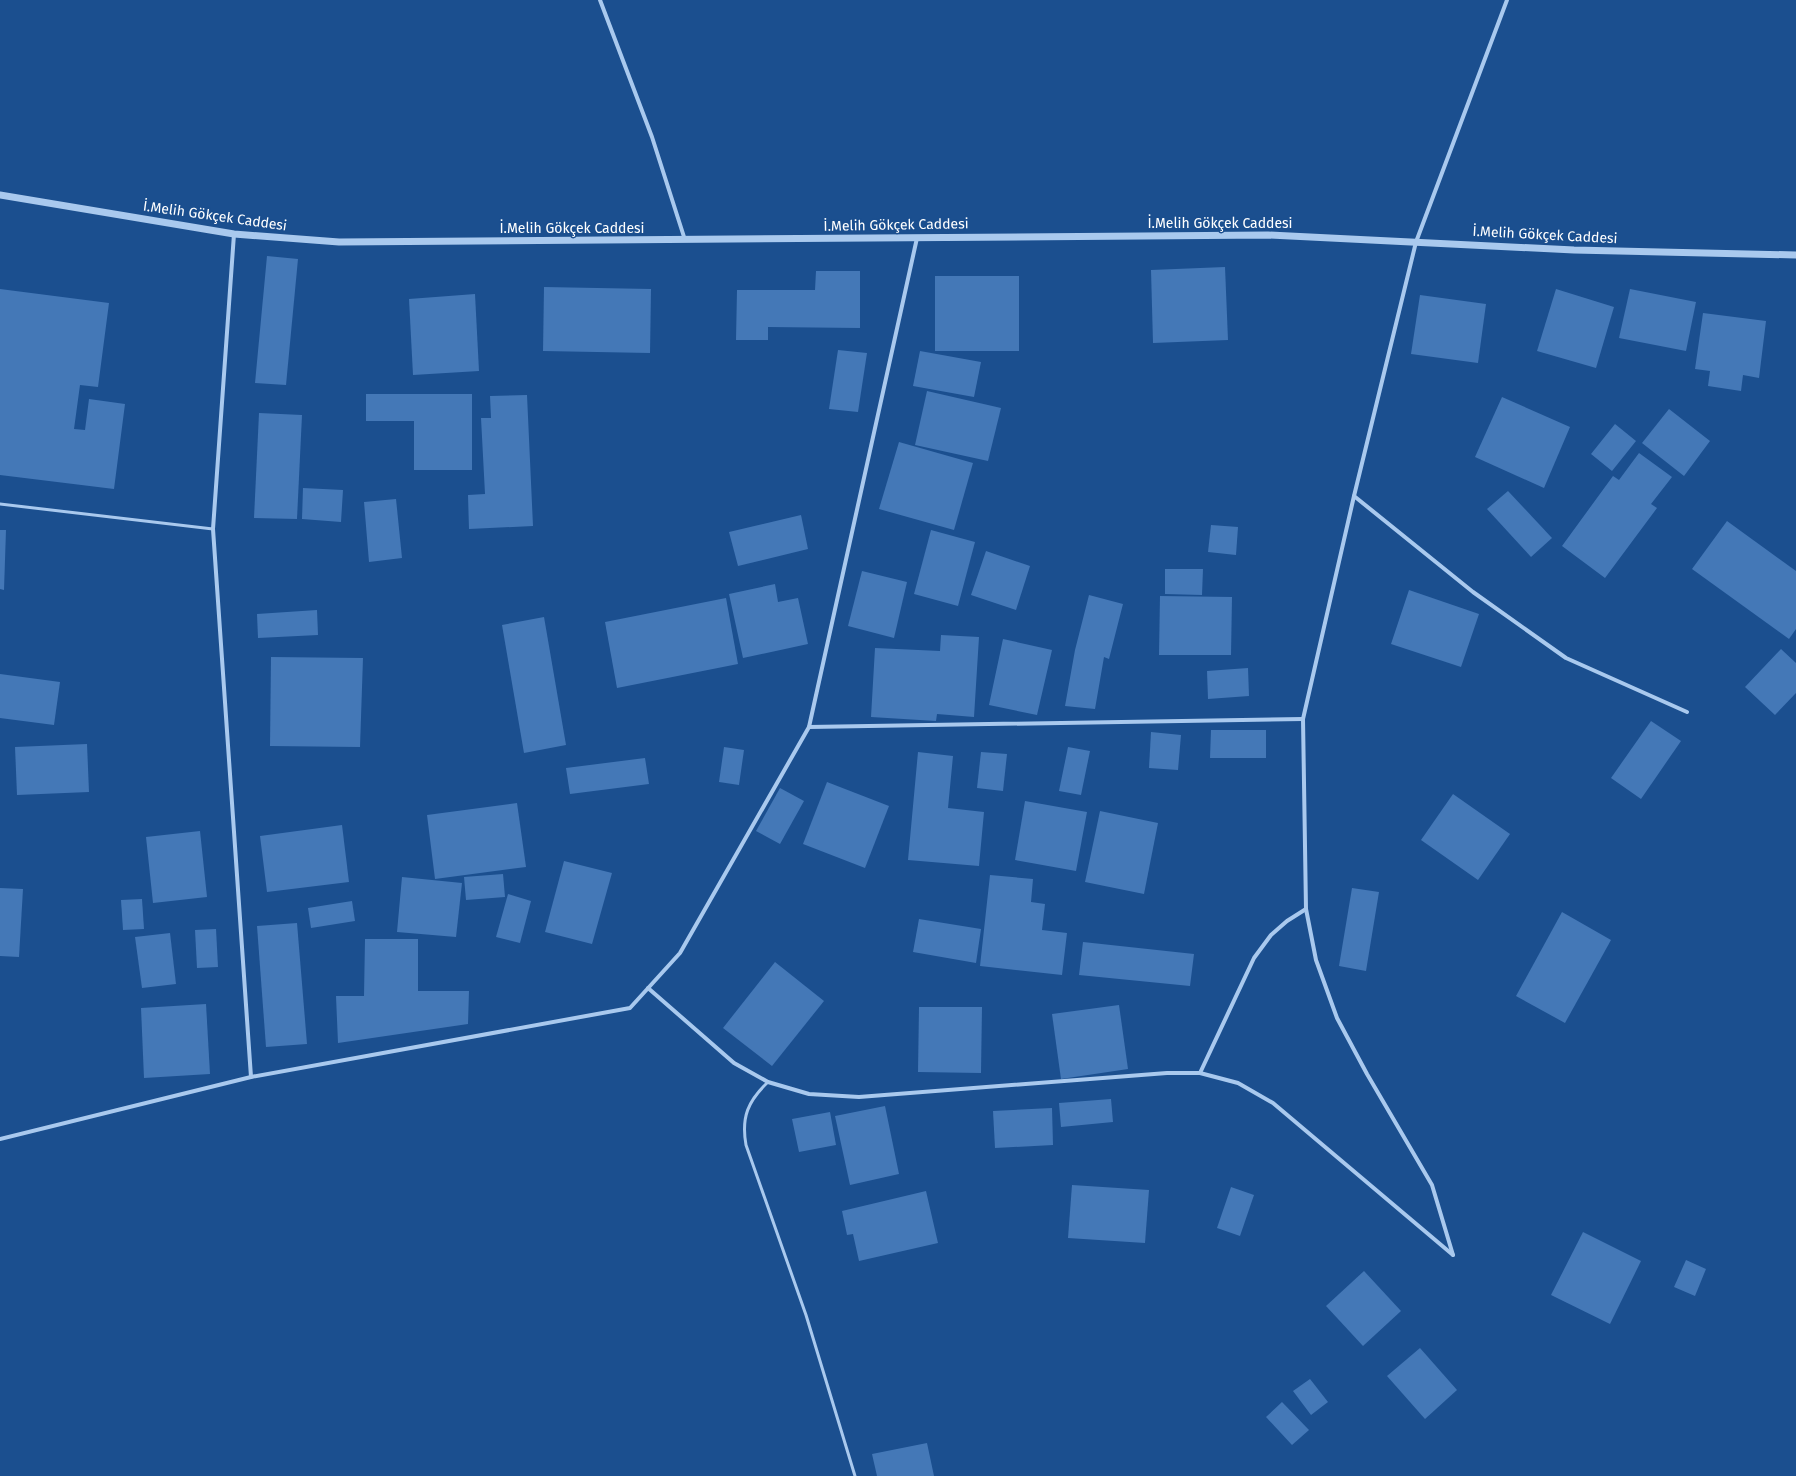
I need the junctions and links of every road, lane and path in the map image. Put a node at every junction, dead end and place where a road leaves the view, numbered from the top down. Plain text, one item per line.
1 (600, 0) edge
2 (1507, 0) edge
3 (0, 195) edge
4 (234, 234) junction
5 (917, 237) junction
6 (686, 240) junction
7 (1416, 242) junction
8 (1796, 255) edge
9 (1354, 496) junction
10 (0, 504) edge
11 (212, 528) junction
12 (1687, 712) dead end
13 (1303, 719) junction
14 (809, 727) junction
15 (1306, 909) junction
16 (648, 988) junction
17 (1200, 1073) junction
18 (251, 1077) junction
19 (768, 1082) junction
20 (0, 1140) edge
21 (855, 1476) edge

1 - 6 street
2 - 7 street
3 - 4 street, İ.Melih Gökçek Caddesi
4 - 6 street, İ.Melih Gökçek Caddesi
4 - 11 street
5 - 6 street, İ.Melih Gökçek Caddesi
5 - 7 street, İ.Melih Gökçek Caddesi
5 - 14 street
7 - 8 street, İ.Melih Gökçek Caddesi
7 - 9 street
9 - 12 street
9 - 13 street
10 - 11 lane
11 - 18 street
13 - 14 street
13 - 15 street
14 - 16 street
15 - 17 street
15 - 17 street
16 - 18 street
16 - 19 street
17 - 19 street
18 - 20 street
19 - 21 lane

